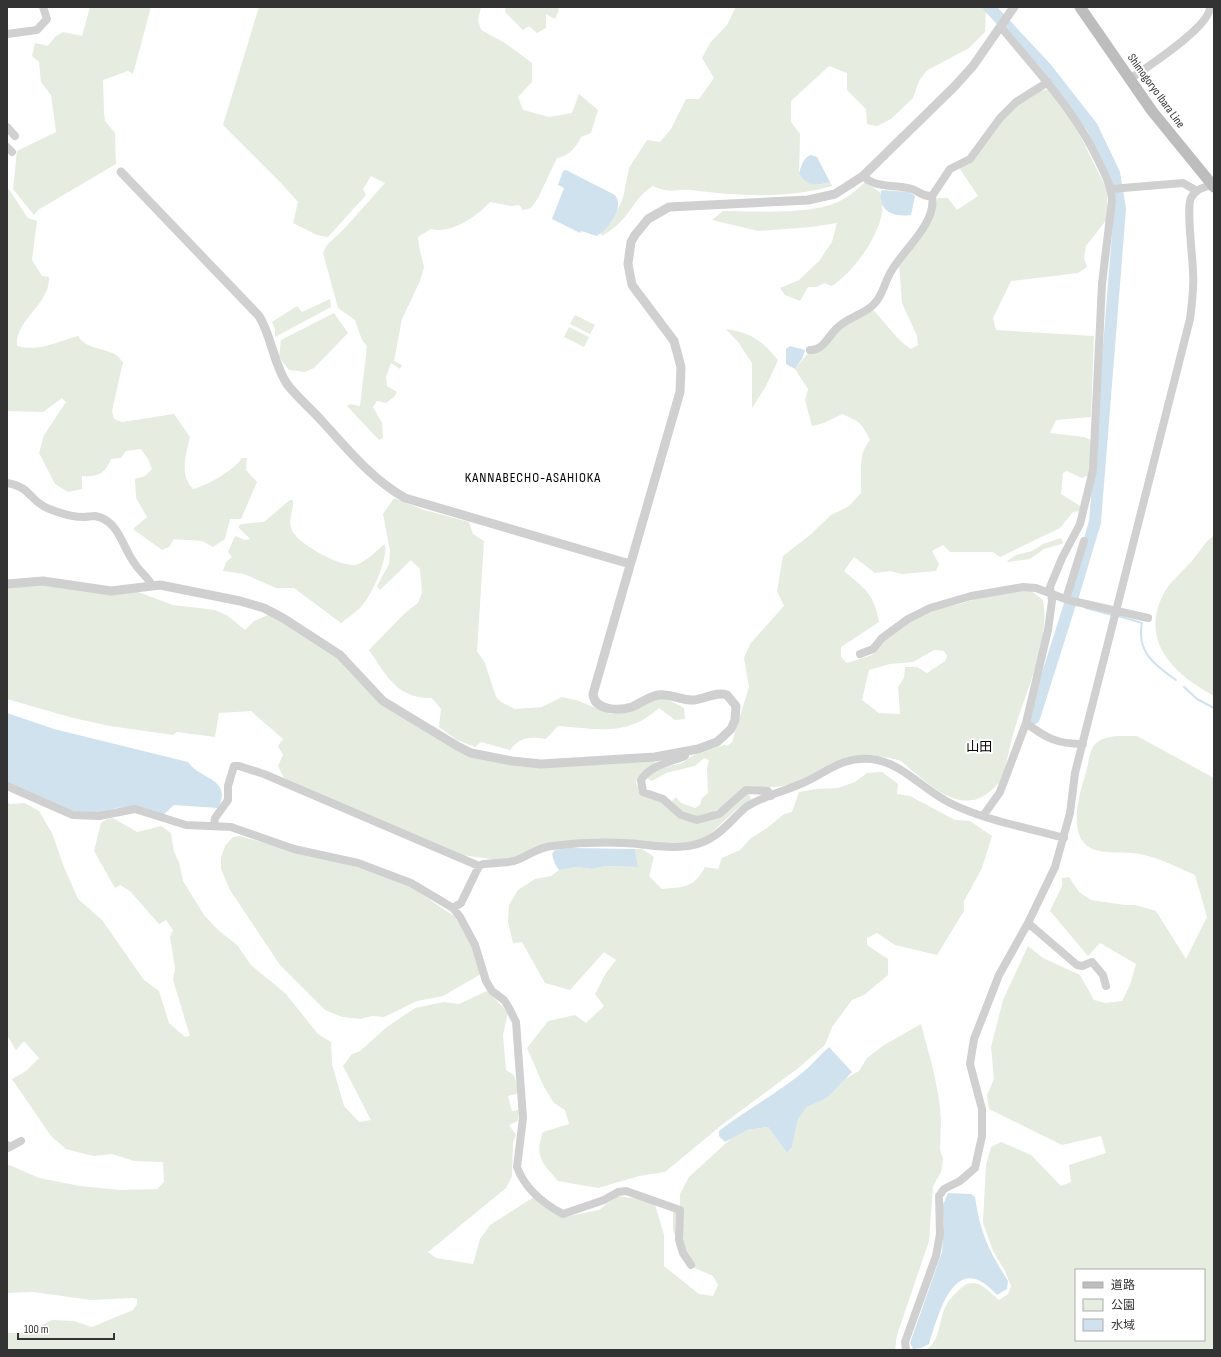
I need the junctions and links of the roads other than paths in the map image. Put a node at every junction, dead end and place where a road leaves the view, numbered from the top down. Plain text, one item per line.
1 (43, 7) edge
2 (1014, 7) edge
3 (1080, 7) edge
4 (1210, 7) edge
5 (1002, 25) junction
6 (7, 34) edge
7 (1130, 79) junction
8 (1048, 82) junction
9 (7, 127) edge
10 (15, 136) dead end
11 (121, 172) dead end
12 (863, 176) junction
13 (1213, 186) edge
14 (1115, 188) junction
15 (1197, 191) junction
16 (932, 196) junction
17 (810, 350) dead end
18 (7, 483) edge
19 (1084, 541) dead end
20 (630, 564) junction
21 (7, 584) edge
22 (152, 585) junction
23 (1051, 594) junction
24 (1069, 600) junction
25 (1115, 612) junction
26 (1148, 618) dead end
27 (860, 654) dead end
28 (1026, 723) junction
29 (1083, 744) junction
30 (685, 751) junction
31 (7, 786) edge
32 (770, 796) junction
33 (983, 816) junction
34 (214, 825) junction
35 (1062, 837) junction
36 (478, 866) junction
37 (453, 908) junction
38 (1028, 923) junction
39 (1106, 986) dead end
40 (21, 1141) dead end
41 (7, 1145) edge
42 (691, 1266) dead end
43 (906, 1350) edge

1 - 6 street
2 - 5 street
3 - 7 main road, Shimogoryo Ibara Line
4 - 7 street
5 - 8 street
5 - 12 street
7 - 13 main road, Shimogoryo Ibara Line
8 - 14 street
8 - 16 street
9 - 10 street
11 - 20 street
12 - 16 street
12 - 20 street
13 - 15 street
14 - 15 street
14 - 23 street
15 - 25 street
16 - 17 street
18 - 22 street
19 - 24 street
20 - 30 street
21 - 22 street
22 - 30 street
23 - 24 street
23 - 27 street
23 - 28 street
24 - 25 street
25 - 26 street
25 - 29 street
28 - 29 street
28 - 33 street
29 - 35 street
30 - 32 street
31 - 34 street
32 - 33 street
32 - 36 street
33 - 35 street
34 - 36 street
34 - 37 street
35 - 38 street
36 - 37 street
37 - 42 street
38 - 39 street
38 - 43 street
40 - 41 street

